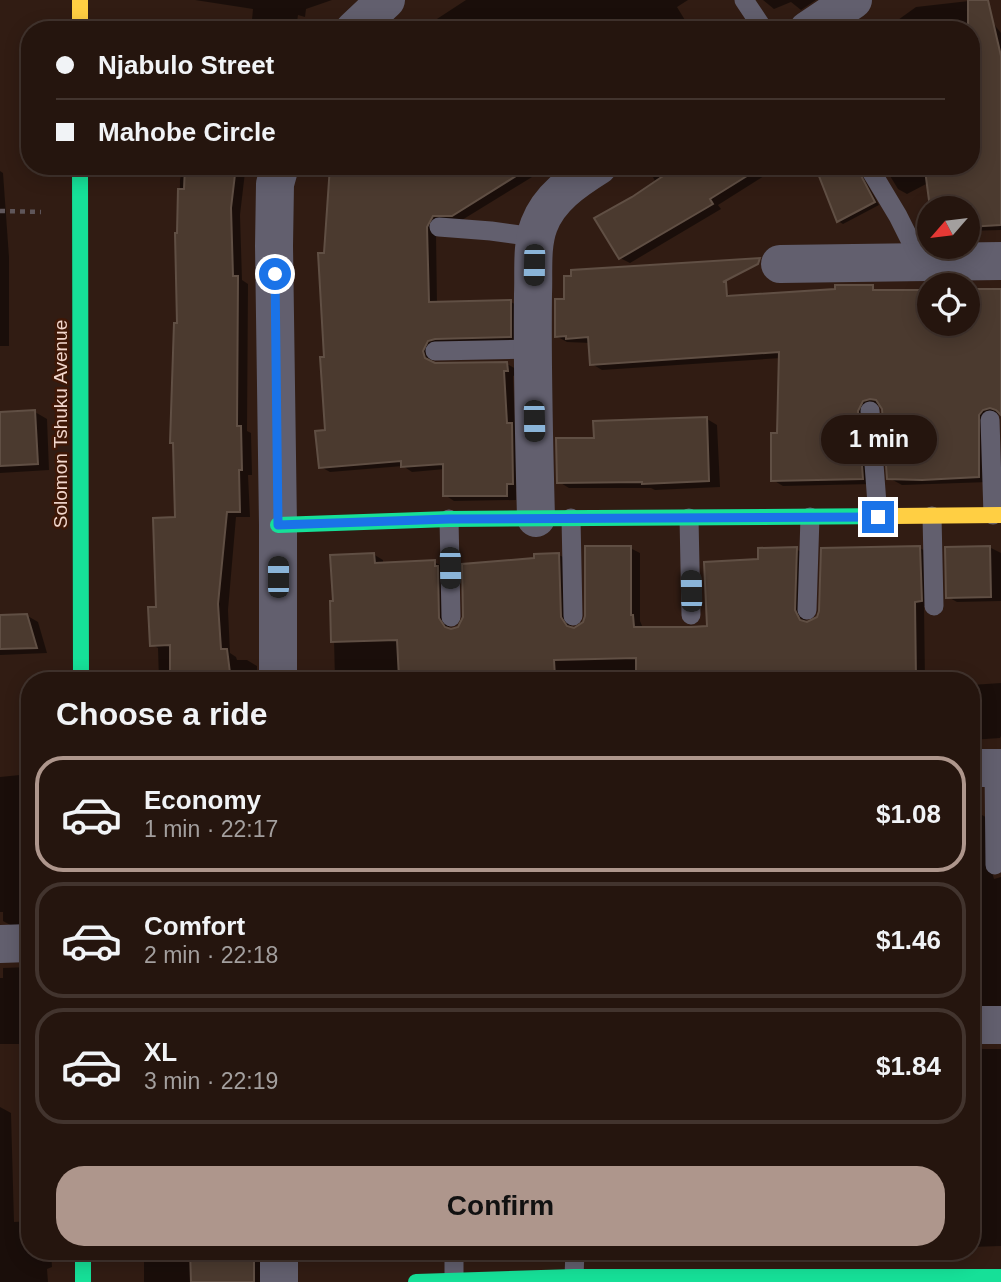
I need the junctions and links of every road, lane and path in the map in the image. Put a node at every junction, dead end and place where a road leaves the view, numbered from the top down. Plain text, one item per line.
1 (80, 0) edge
2 (386, 0) edge
3 (744, 0) edge
4 (853, 0) edge
5 (80, 21) edge
6 (364, 21) edge
7 (758, 21) edge
8 (822, 21) edge
9 (80, 175) edge
10 (278, 175) edge
11 (575, 175) edge
12 (873, 175) edge
13 (439, 227) dead end
14 (535, 237) junction
15 (1001, 261) edge
16 (921, 262) junction
17 (780, 264) dead end
18 (532, 349) junction
19 (435, 351) dead end
20 (870, 411) dead end
21 (990, 420) dead end
22 (997, 515) edge
23 (932, 516) junction
24 (810, 517) junction
25 (878, 517) junction
26 (554, 518) junction
27 (690, 518) junction
28 (449, 519) junction
29 (278, 525) junction
30 (934, 606) dead end
31 (807, 610) dead end
32 (691, 615) dead end
33 (573, 616) dead end
34 (451, 617) dead end
35 (81, 672) edge
36 (278, 672) edge
37 (989, 768) edge
38 (995, 864) dead end
39 (21, 943) edge
40 (0, 944) edge
41 (980, 1025) edge
42 (1001, 1025) edge
43 (83, 1260) edge
44 (279, 1260) edge
45 (454, 1260) edge
46 (575, 1260) edge
47 (574, 1277) junction
48 (1001, 1277) edge
49 (638, 1280) edge
50 (454, 1281) edge
51 (516, 1281) edge
52 (83, 1282) edge
53 (279, 1282) edge
54 (416, 1282) edge

1 - 5 street
2 - 6 street
3 - 7 lane
4 - 8 street
9 - 35 street, Solomon Tshuku Avenue
10 - 29 street
11 - 14 street
12 - 16 lane
13 - 14 lane
14 - 18 street
15 - 16 street
16 - 17 street
18 - 19 lane
18 - 26 street
20 - 25 lane
21 - 22 lane
22 - 23 street
23 - 25 street
23 - 30 lane
24 - 25 street
24 - 27 street
24 - 31 lane
26 - 27 street
26 - 28 street
26 - 33 lane
27 - 32 lane
28 - 29 street
28 - 34 lane
29 - 36 street
37 - 38 lane
39 - 40 street
41 - 42 street
43 - 52 street
44 - 53 street
45 - 50 lane
46 - 47 lane
47 - 49 street
47 - 51 street
48 - 49 street
50 - 51 street
50 - 54 street

